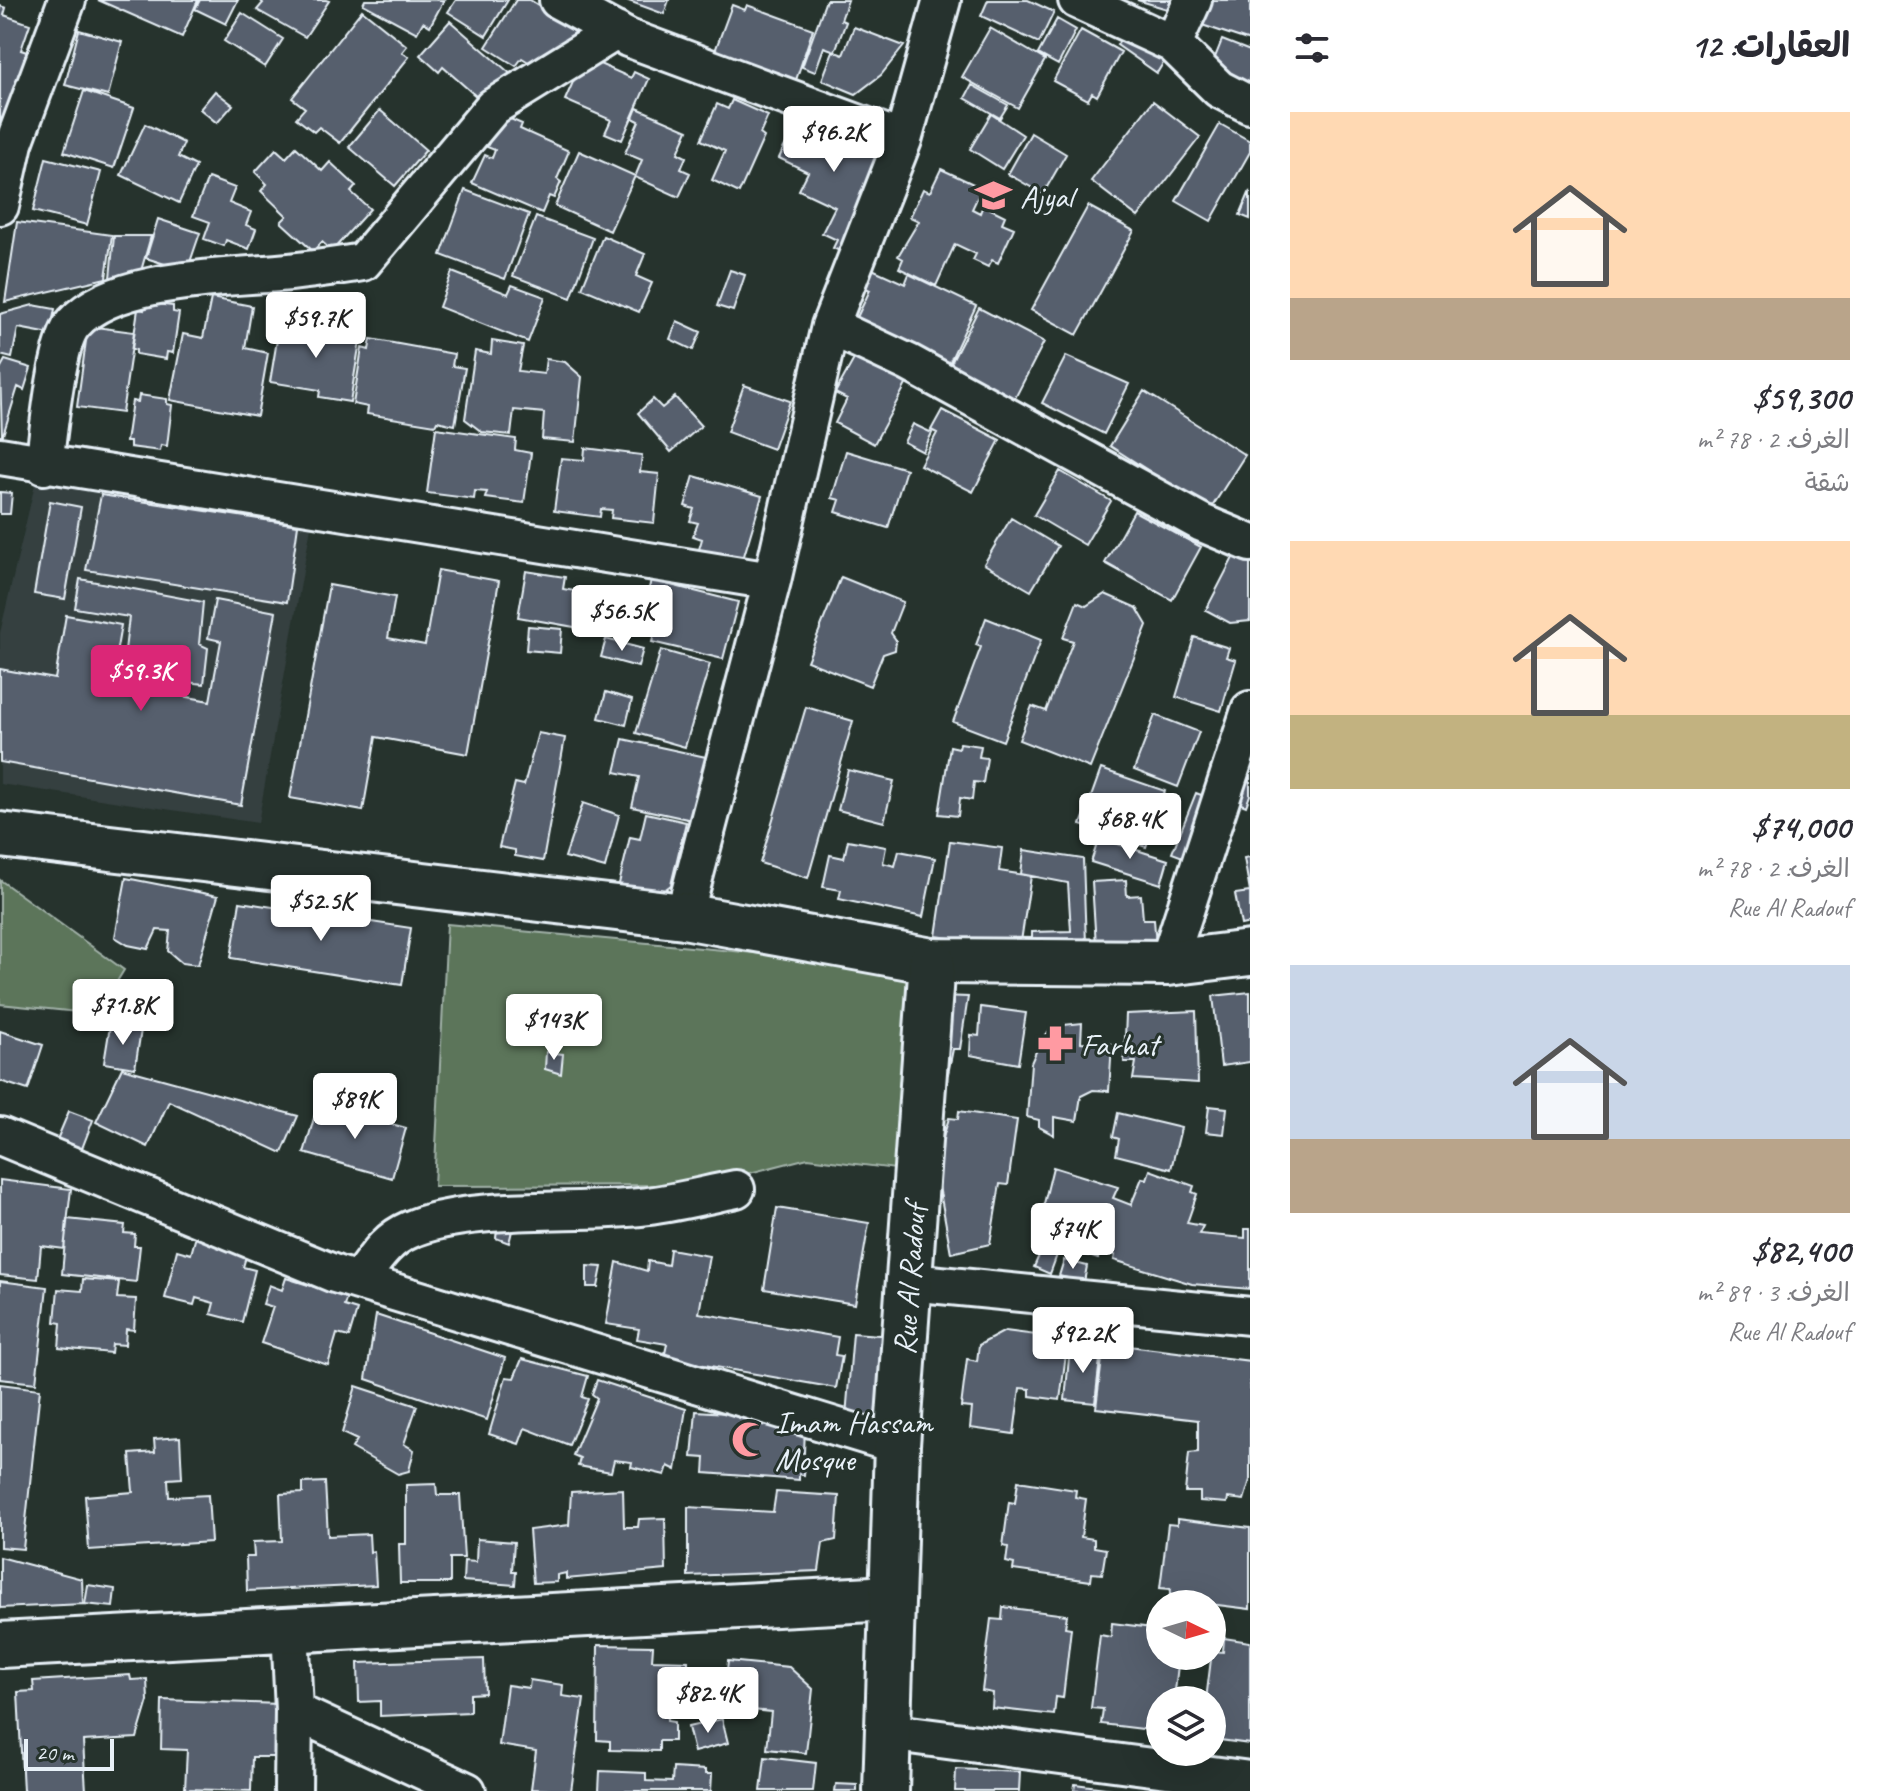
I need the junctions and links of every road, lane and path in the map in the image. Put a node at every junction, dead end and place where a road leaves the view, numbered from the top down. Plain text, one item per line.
1 (558, 0) edge
2 (942, 0) edge
3 (1077, 0) edge
4 (1193, 0) edge
5 (58, 3) edge
6 (616, 31) junction
7 (1173, 44) junction
8 (1250, 105) edge
9 (903, 140) junction
10 (0, 206) edge
11 (830, 326) junction
12 (0, 456) edge
13 (44, 466) junction
14 (1250, 543) edge
15 (772, 581) junction
16 (1250, 710) edge
17 (0, 835) edge
18 (684, 916) junction
19 (1250, 953) edge
20 (932, 961) junction
21 (1168, 963) junction
22 (0, 1136) edge
23 (736, 1189) dead end
24 (358, 1281) junction
25 (910, 1282) junction
26 (1250, 1316) edge
27 (897, 1445) junction
28 (892, 1598) junction
29 (290, 1627) junction
30 (0, 1645) edge
31 (294, 1711) junction
32 (887, 1732) junction
33 (1250, 1780) edge
34 (293, 1791) edge
35 (467, 1791) edge
36 (886, 1791) edge

1 - 6 street
2 - 9 street
3 - 7 street
4 - 7 street
5 - 10 street
6 - 9 street
6 - 13 street
7 - 8 street
9 - 11 street
11 - 14 street
11 - 15 street
12 - 13 street
13 - 15 street
15 - 18 street
16 - 21 street
17 - 18 street
18 - 20 street
19 - 21 street
20 - 21 street
20 - 25 street, Rue Al Radouf
22 - 24 street
23 - 24 street
24 - 27 street
25 - 26 street
25 - 27 street, Rue Al Radouf
27 - 28 street, Rue Al Radouf
28 - 29 street
28 - 32 street, Rue Al Radouf
29 - 30 street
29 - 31 street
31 - 34 street
31 - 35 street
32 - 33 street
32 - 36 street, Rue Al Radouf

